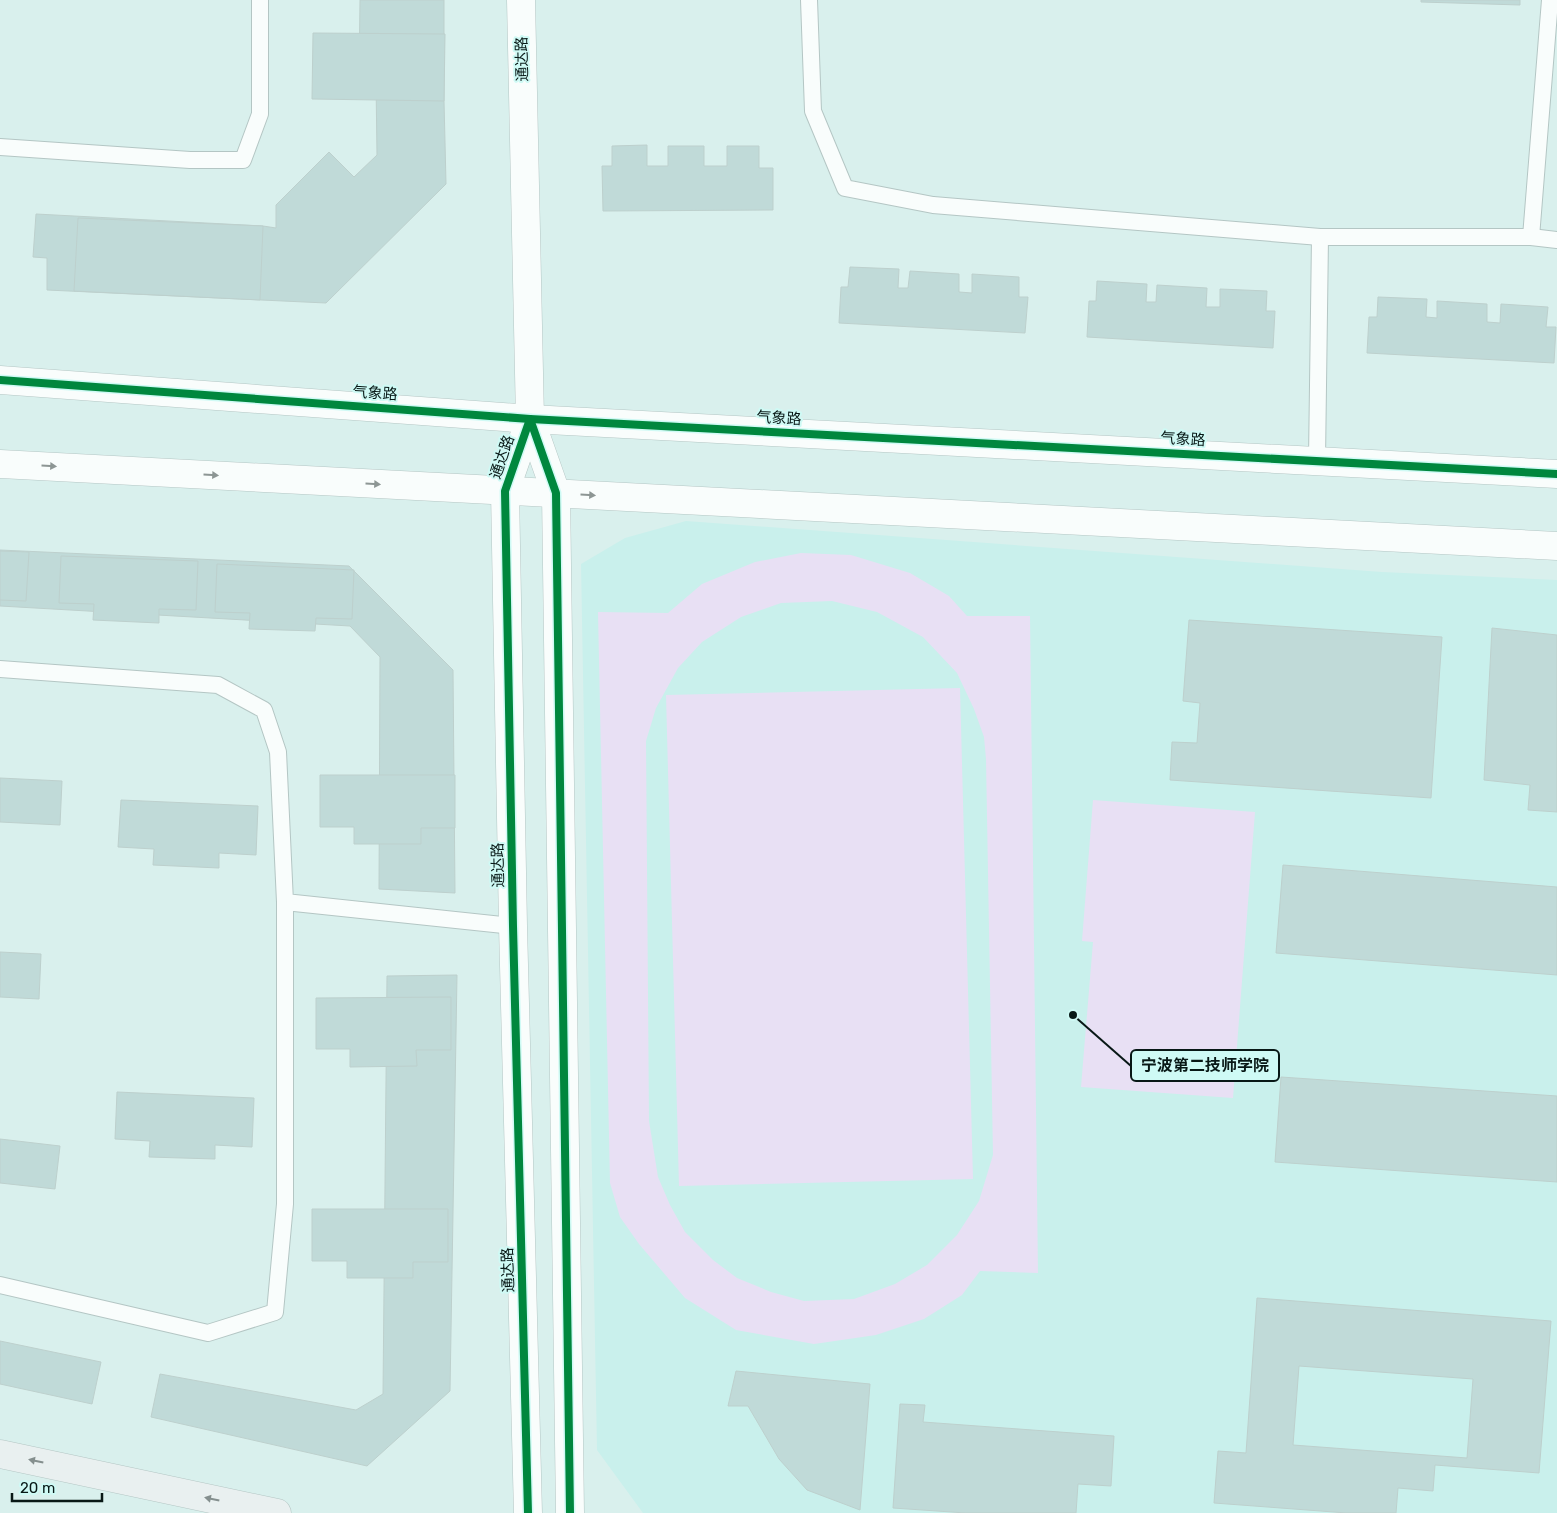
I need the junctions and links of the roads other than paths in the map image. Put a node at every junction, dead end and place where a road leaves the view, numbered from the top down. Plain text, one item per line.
1 (260, 0) edge
2 (521, 0) edge
3 (809, 0) edge
4 (1550, 0) edge
5 (0, 147) edge
6 (1320, 237) junction
7 (1531, 237) junction
8 (1557, 240) edge
9 (0, 380) edge
10 (530, 419) junction
11 (1317, 460) junction
12 (0, 464) edge
13 (1557, 474) edge
14 (505, 491) junction
15 (556, 493) junction
16 (1557, 546) edge
17 (0, 669) edge
18 (285, 902) junction
19 (513, 926) junction
20 (0, 1285) edge
21 (0, 1454) edge
22 (276, 1513) edge
23 (528, 1513) edge
24 (570, 1513) edge

1 - 5 lane
2 - 10 street, 通达路
3 - 6 lane
4 - 7 lane
6 - 7 lane
6 - 11 lane
7 - 8 lane
9 - 10 street, 气象路
10 - 11 street, 气象路
10 - 14 street, 通达路
10 - 15 street, 通达路
11 - 13 street, 气象路
12 -> 14 street
14 - 15 street
14 - 19 street, 通达路
15 -> 16 street
15 - 24 street, 通达路
17 - 18 lane
18 - 19 lane
18 - 20 lane
19 - 23 street, 通达路
22 -> 21 main road

